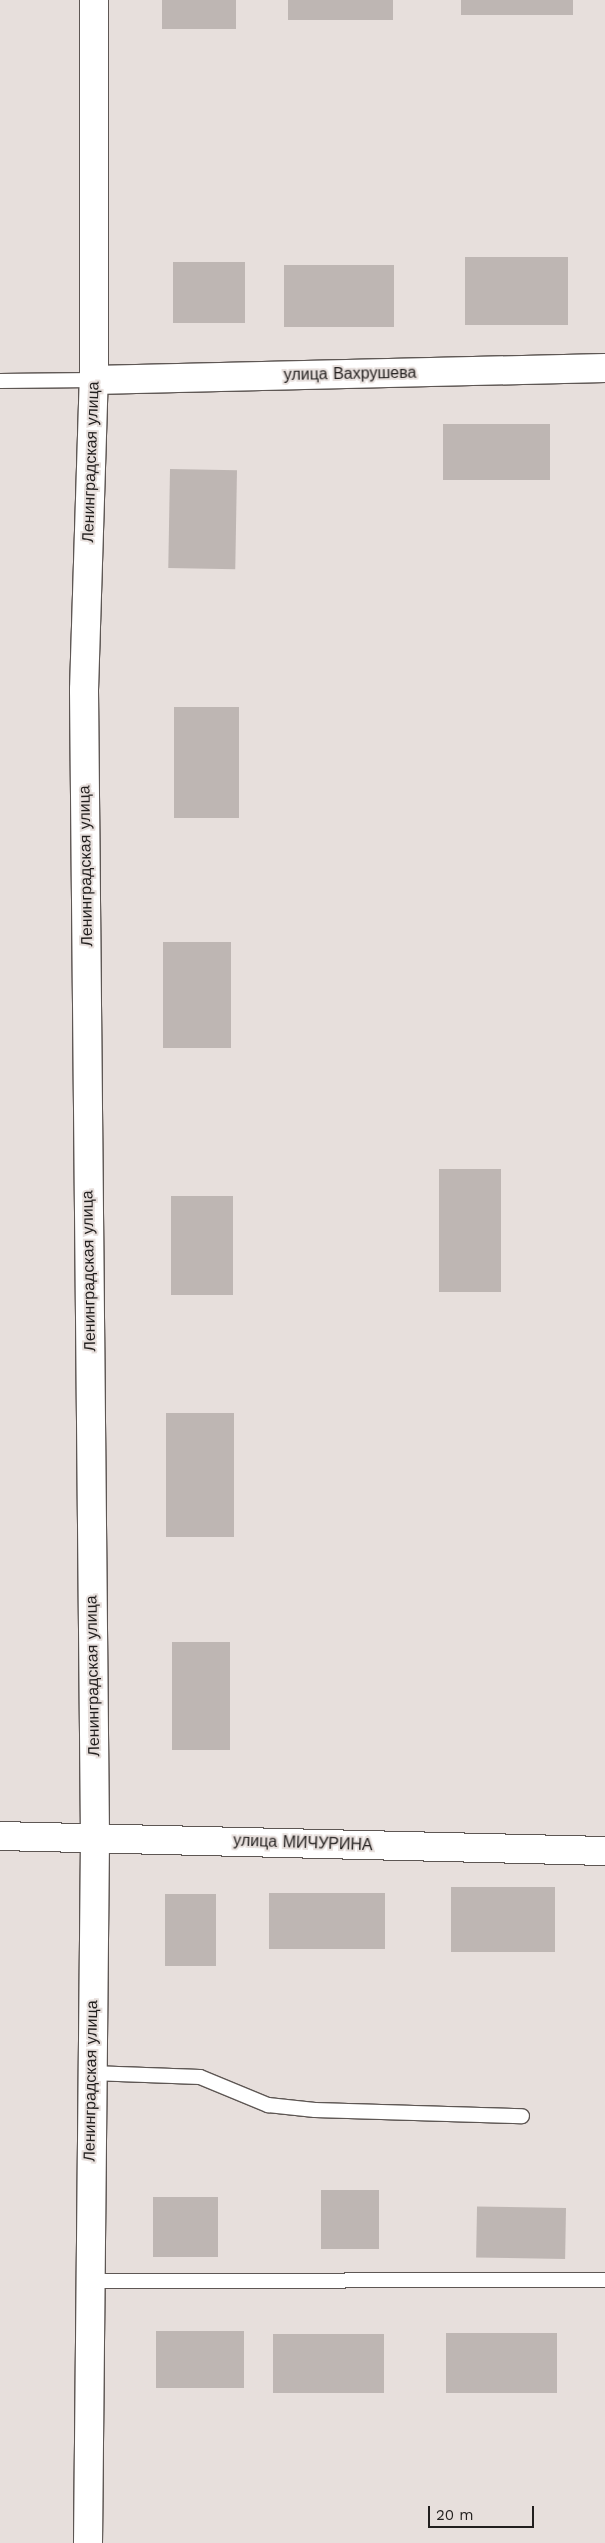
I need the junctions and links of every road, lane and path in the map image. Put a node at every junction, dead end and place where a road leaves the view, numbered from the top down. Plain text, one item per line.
1 (94, 0) edge
2 (605, 368) edge
3 (94, 380) junction
4 (0, 381) edge
5 (0, 1836) edge
6 (95, 1837) junction
7 (605, 1851) edge
8 (91, 2073) junction
9 (522, 2116) dead end
10 (605, 2280) edge
11 (88, 2281) junction
12 (88, 2543) edge

1 - 3 street, Ленинградская улица
2 - 3 street, улица Вахрушева
3 - 4 lane
3 - 6 street, Ленинградская улица
5 - 6 street, улица МИЧУРИНА
6 - 7 street, улица МИЧУРИНА
6 - 8 street, Ленинградская улица
8 - 9 lane
8 - 11 street, Ленинградская улица
10 - 11 lane
11 - 12 street, Ленинградская улица

